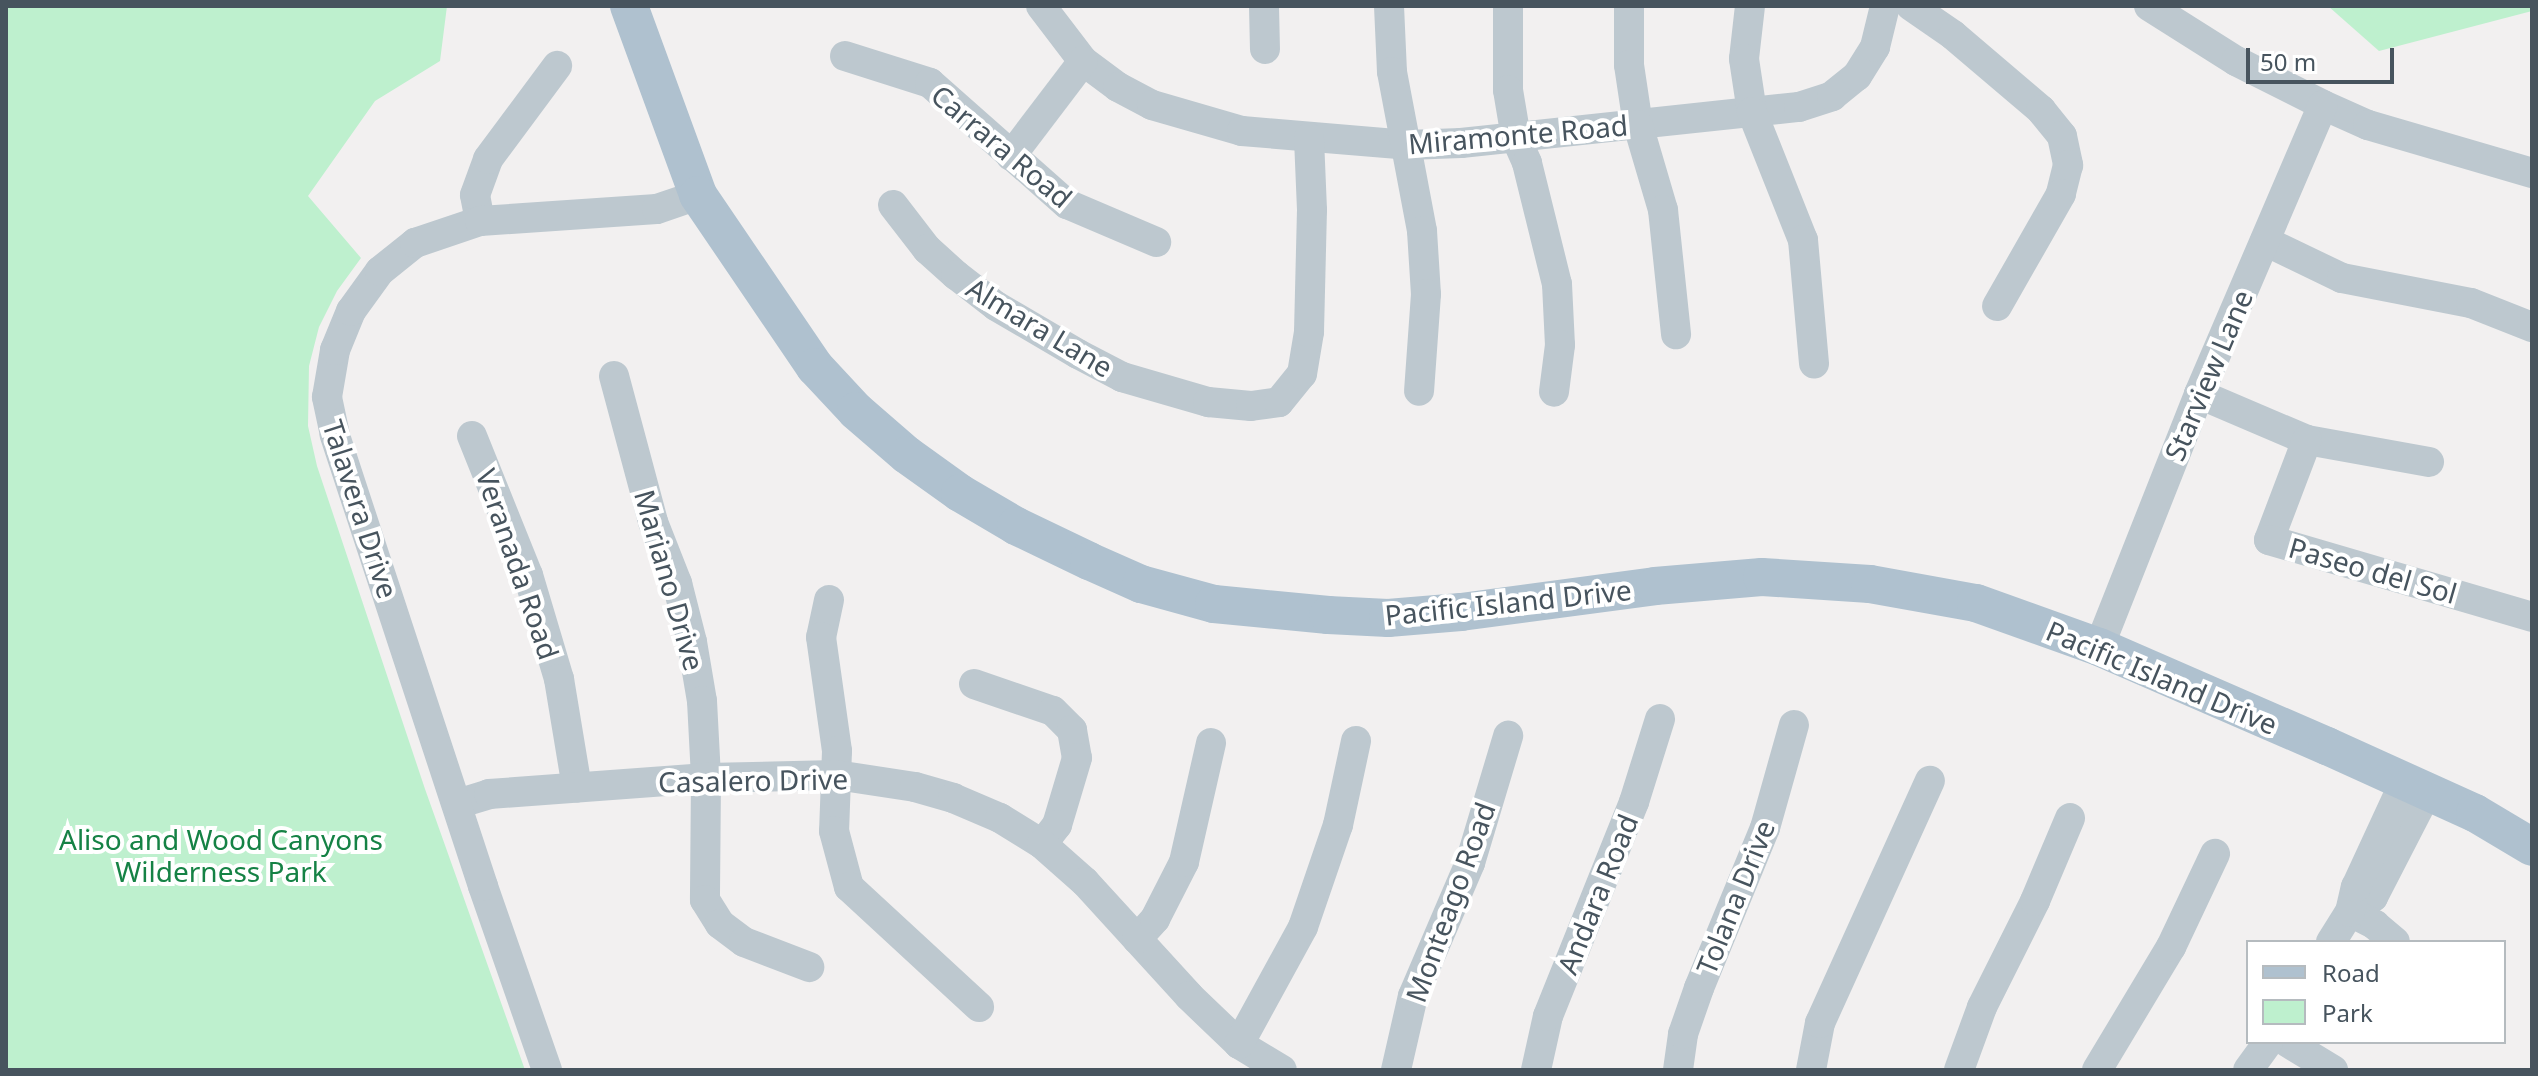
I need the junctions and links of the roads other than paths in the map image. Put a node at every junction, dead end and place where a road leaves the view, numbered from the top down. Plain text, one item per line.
1 (629, 6) edge
2 (1041, 6) edge
3 (1264, 6) edge
4 (1389, 6) edge
5 (1508, 6) edge
6 (1629, 6) edge
7 (1750, 6) edge
8 (1885, 6) edge
9 (1911, 6) edge
10 (2149, 6) edge
11 (1265, 49) dead end
12 (845, 56) dead end
13 (1083, 61) junction
14 (557, 66) dead end
15 (2323, 105) junction
16 (1752, 112) junction
17 (1638, 125) junction
18 (1309, 138) junction
19 (1516, 138) junction
20 (1407, 145) junction
21 (1011, 156) junction
22 (2532, 173) edge
23 (698, 195) junction
24 (893, 205) dead end
25 (480, 221) junction
26 (2265, 241) junction
27 (1156, 242) dead end
28 (1997, 306) dead end
29 (2532, 327) edge
30 (1676, 334) dead end
31 (1814, 364) dead end
32 (614, 376) dead end
33 (1419, 391) dead end
34 (1554, 392) dead end
35 (2199, 394) junction
36 (472, 436) dead end
37 (2307, 440) junction
38 (2429, 462) dead end
39 (829, 600) dead end
40 (2532, 617) edge
41 (2099, 647) junction
42 (974, 684) dead end
43 (1660, 719) dead end
44 (1794, 725) dead end
45 (1508, 736) dead end
46 (1356, 741) dead end
47 (1211, 743) dead end
48 (836, 775) junction
49 (706, 778) junction
50 (1930, 781) dead end
51 (2417, 786) junction
52 (577, 788) junction
53 (457, 804) junction
54 (2070, 818) dead end
55 (1042, 844) junction
56 (2532, 847) edge
57 (2215, 854) dead end
58 (2350, 912) junction
59 (1137, 939) junction
60 (2332, 940) edge
61 (2393, 940) edge
62 (809, 967) dead end
63 (979, 1007) dead end
64 (1239, 1044) junction
65 (2267, 1044) edge
66 (2290, 1044) edge
67 (547, 1070) edge
68 (1282, 1070) edge
69 (1396, 1070) edge
70 (1536, 1070) edge
71 (1678, 1070) edge
72 (1811, 1070) edge
73 (1959, 1070) edge
74 (2097, 1070) edge
75 (2248, 1070) edge
76 (2333, 1070) edge

1 - 23 main road, Pacific Island Drive
2 - 13 street, Miramonte Road
3 - 11 street
4 - 20 street
5 - 19 street
6 - 17 street
7 - 16 street
8 - 16 street, Miramonte Road
9 - 28 street
10 - 15 street
12 - 21 street, Carrara Road
13 - 18 street, Miramonte Road
13 - 21 street
14 - 25 street
15 - 22 street
15 - 26 street, Starview Lane
16 - 17 street, Miramonte Road
16 - 31 street
17 - 19 street, Miramonte Road
17 - 30 street
18 - 20 street, Miramonte Road
18 - 24 street, Almara Lane
19 - 20 street, Miramonte Road
19 - 34 street
20 - 33 street
21 - 27 street, Carrara Road
23 - 25 street, Talavera Drive
23 - 41 main road, Pacific Island Drive
25 - 53 street, Talavera Drive
26 - 29 street
26 - 35 street, Starview Lane
32 - 49 street, Mariano Drive
35 - 37 street
35 - 41 street, Starview Lane
36 - 52 street, Veranada Road
37 - 38 street
37 - 40 street, Paseo del Sol
39 - 48 street
41 - 51 main road, Pacific Island Drive
42 - 55 street
43 - 70 street, Andara Road
44 - 71 street, Tolana Drive
45 - 69 street, Monteago Road
46 - 64 street
47 - 59 street
48 - 49 street, Casalero Drive
48 - 55 street, Casalero Drive
48 - 63 street
49 - 52 street, Casalero Drive
49 - 62 street, Mariano Drive
50 - 72 street
51 - 56 main road, Pacific Island Drive
51 - 58 street
52 - 53 street, Casalero Drive
53 - 67 street, Talavera Drive
54 - 73 street
55 - 59 street, Casalero Drive
57 - 74 street
58 - 60 street
58 - 61 street
59 - 64 street, Casalero Drive
64 - 68 street, Casalero Drive
65 - 75 street
66 - 76 street

